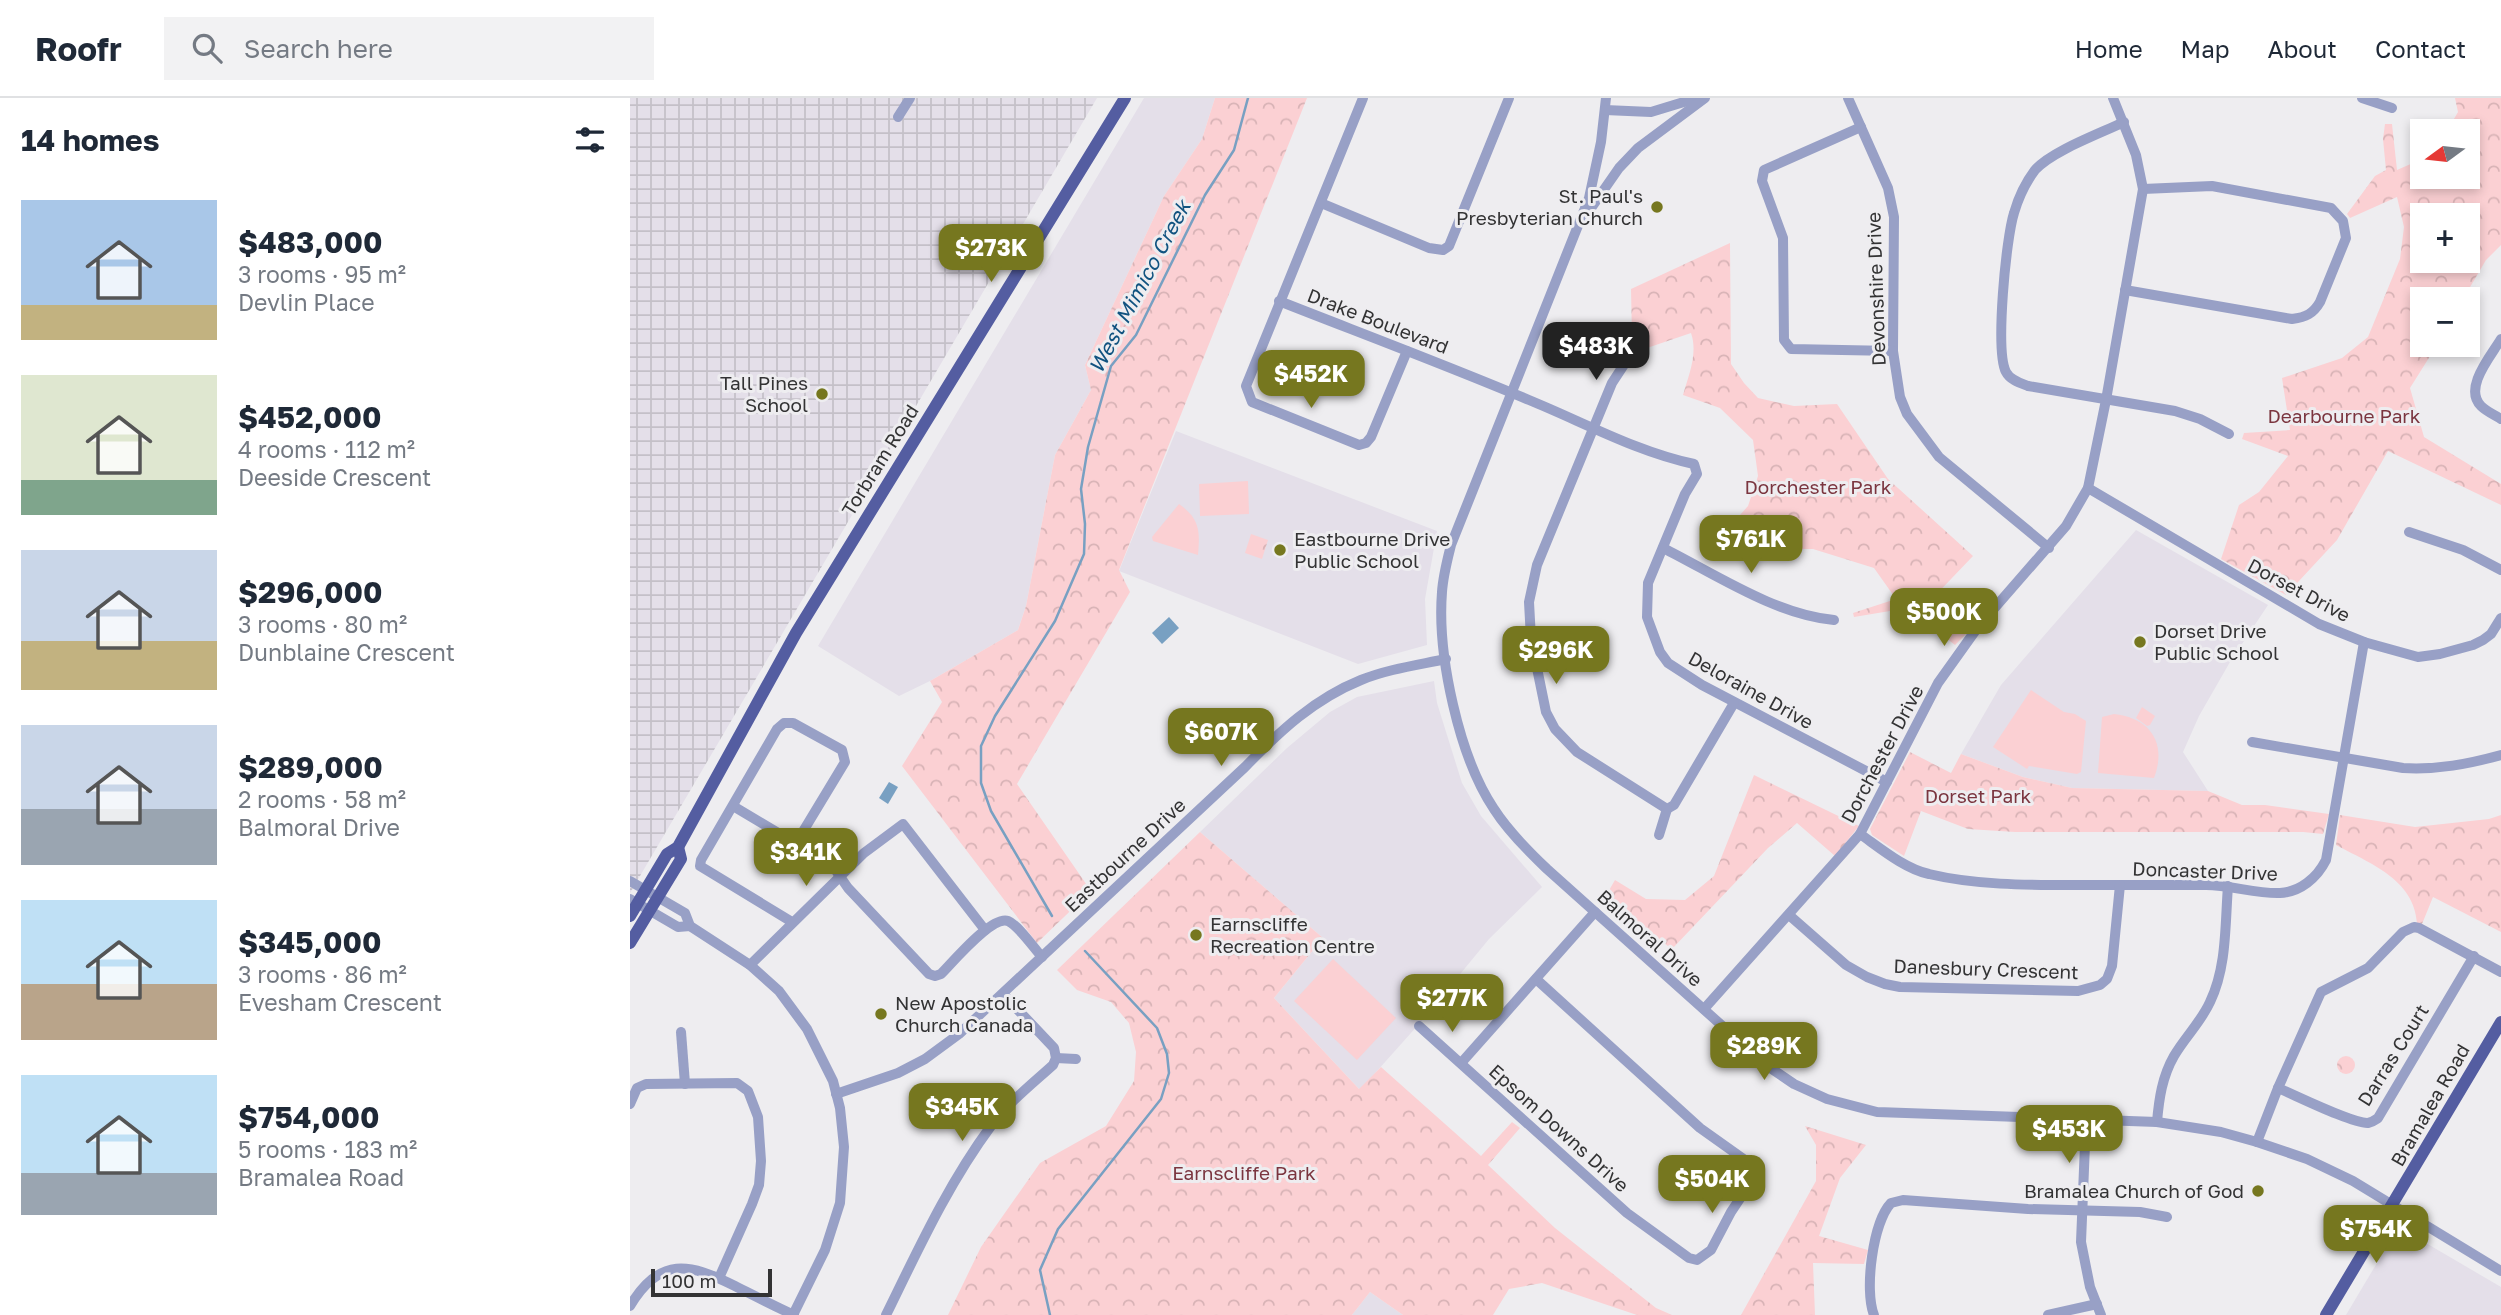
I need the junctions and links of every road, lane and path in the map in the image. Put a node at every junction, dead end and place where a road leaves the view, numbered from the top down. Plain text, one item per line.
1 (910, 98) edge
2 (1125, 98) edge
3 (1363, 98) edge
4 (1509, 98) edge
5 (1606, 98) edge
6 (1698, 98) edge
7 (1705, 98) edge
8 (1848, 98) edge
9 (2113, 98) edge
10 (2363, 98) edge
11 (2392, 108) dead end
12 (1605, 110) junction
13 (898, 117) dead end
14 (2124, 122) junction
15 (1861, 127) junction
16 (2143, 189) junction
17 (1321, 203) junction
18 (1578, 226) junction
19 (2125, 290) junction
20 (1279, 301) junction
21 (2501, 339) edge
22 (1406, 351) junction
23 (1892, 351) junction
24 (1631, 354) dead end
25 (1512, 392) junction
26 (2106, 400) junction
27 (2501, 419) edge
28 (1594, 427) junction
29 (2229, 434) dead end
30 (2088, 488) junction
31 (2409, 532) dead end
32 (1663, 548) junction
33 (2049, 548) junction
34 (2501, 570) edge
35 (2501, 618) edge
36 (1834, 620) dead end
37 (2364, 642) junction
38 (1446, 659) junction
39 (1734, 703) junction
40 (2252, 742) dead end
41 (2501, 755) edge
42 (2345, 758) junction
43 (1887, 782) junction
44 (733, 806) junction
45 (1667, 809) junction
46 (1860, 834) junction
47 (1659, 835) dead end
48 (796, 843) junction
49 (678, 847) junction
50 (841, 877) junction
51 (630, 881) edge
52 (2120, 885) junction
53 (2228, 886) junction
54 (645, 890) junction
55 (657, 898) junction
56 (634, 901) edge
57 (650, 911) junction
58 (1595, 912) junction
59 (630, 915) edge
60 (1789, 915) junction
61 (792, 922) junction
62 (690, 926) junction
63 (985, 930) junction
64 (630, 943) edge
65 (2474, 956) junction
66 (1042, 957) junction
67 (750, 965) junction
68 (2501, 972) edge
69 (1536, 979) junction
70 (1003, 994) junction
71 (1704, 1009) junction
72 (2501, 1022) edge
73 (1419, 1026) dead end
74 (681, 1032) dead end
75 (1056, 1058) junction
76 (1076, 1059) dead end
77 (1462, 1062) junction
78 (685, 1084) junction
79 (2278, 1088) junction
80 (836, 1094) junction
81 (630, 1104) edge
82 (2086, 1121) junction
83 (2157, 1122) junction
84 (2257, 1142) junction
85 (2392, 1206) junction
86 (2082, 1210) junction
87 (2167, 1217) dead end
88 (2501, 1271) edge
89 (719, 1278) junction
90 (2097, 1304) junction
91 (630, 1306) edge
92 (793, 1315) edge
93 (886, 1315) edge
94 (1874, 1315) edge
95 (2048, 1315) edge
96 (2101, 1315) edge
97 (2326, 1315) edge

1 - 13 street
2 - 49 main road, Torbram Road
3 - 17 street, Drake Boulevard
4 - 17 street
5 - 12 street, Balmoral Drive
6 - 12 street
7 - 18 street
8 - 15 street, Devonshire Drive
9 - 14 street, Dorchester Drive
10 - 11 street
12 - 18 street, Balmoral Drive
14 - 16 street, Dorchester Drive
14 - 26 street
15 - 23 street, Devonshire Drive
15 - 23 street
16 - 19 street, Dorchester Drive
16 - 19 street
17 - 20 street, Drake Boulevard
18 - 25 street, Balmoral Drive
19 - 26 street, Dorchester Drive
20 - 22 street, Drake Boulevard
20 - 22 street
21 - 27 street
22 - 25 street, Drake Boulevard
23 - 33 street, Devonshire Drive
24 - 28 street
25 - 28 street, Deloraine Drive
25 - 38 street, Balmoral Drive
26 - 29 street
26 - 30 street, Dorchester Drive
28 - 32 street, Deloraine Drive
28 - 45 street
30 - 33 street, Dorchester Drive
30 - 37 street, Dorset Drive
31 - 34 street
32 - 36 street
32 - 39 street, Deloraine Drive
33 - 43 street, Dorchester Drive
35 - 37 street, Dorset Drive
37 - 42 street, Doncaster Drive
38 - 58 street, Balmoral Drive
38 - 66 street, Eastbourne Drive
39 - 43 street, Deloraine Drive
39 - 45 street
40 - 42 street
41 - 42 street
42 - 53 street, Doncaster Drive
43 - 46 street, Dorchester Drive
44 - 48 street
44 - 48 street
44 - 61 street
45 - 47 street
46 - 52 street, Doncaster Drive
46 - 60 street, Dorchester Drive
48 - 50 street
49 - 54 main road, Torbram Road
49 - 55 main road, Torbram Road
50 - 61 street
50 - 63 street
50 - 63 street
51 - 54 street
52 - 53 street, Doncaster Drive
52 - 60 street, Danesbury Crescent
53 - 83 street
54 - 55 street
54 - 56 main road, Torbram Road
55 - 57 main road, Torbram Road
55 - 62 street
56 - 57 street
56 - 59 main road, Torbram Road
57 - 62 street
57 - 64 main road, Torbram Road
58 - 69 street
58 - 71 street, Balmoral Drive
60 - 71 street, Dorchester Drive
61 - 67 street
62 - 67 street
63 - 66 street
65 - 68 street
65 - 79 street
65 - 79 street, Darras Court
66 - 70 street, Eastbourne Drive
67 - 80 street
69 - 77 street
69 - 77 street, Epsom Downs Drive
70 - 75 street
70 - 80 street, Eastbourne Drive
71 - 82 street, Balmoral Drive
72 - 85 main road, Bramalea Road
73 - 77 street, Epsom Downs Drive
74 - 78 street
75 - 76 street
75 - 93 street
78 - 81 street
78 - 89 street
79 - 84 street
80 - 92 street
82 - 83 street, Balmoral Drive
82 - 86 street
83 - 84 street, Balmoral Drive
84 - 85 street, Balmoral Drive
85 - 88 street, Balmoral Drive
85 - 97 main road, Bramalea Road
86 - 87 street
86 - 90 street
86 - 94 street
89 - 91 street
89 - 92 street
90 - 95 street
90 - 96 street

